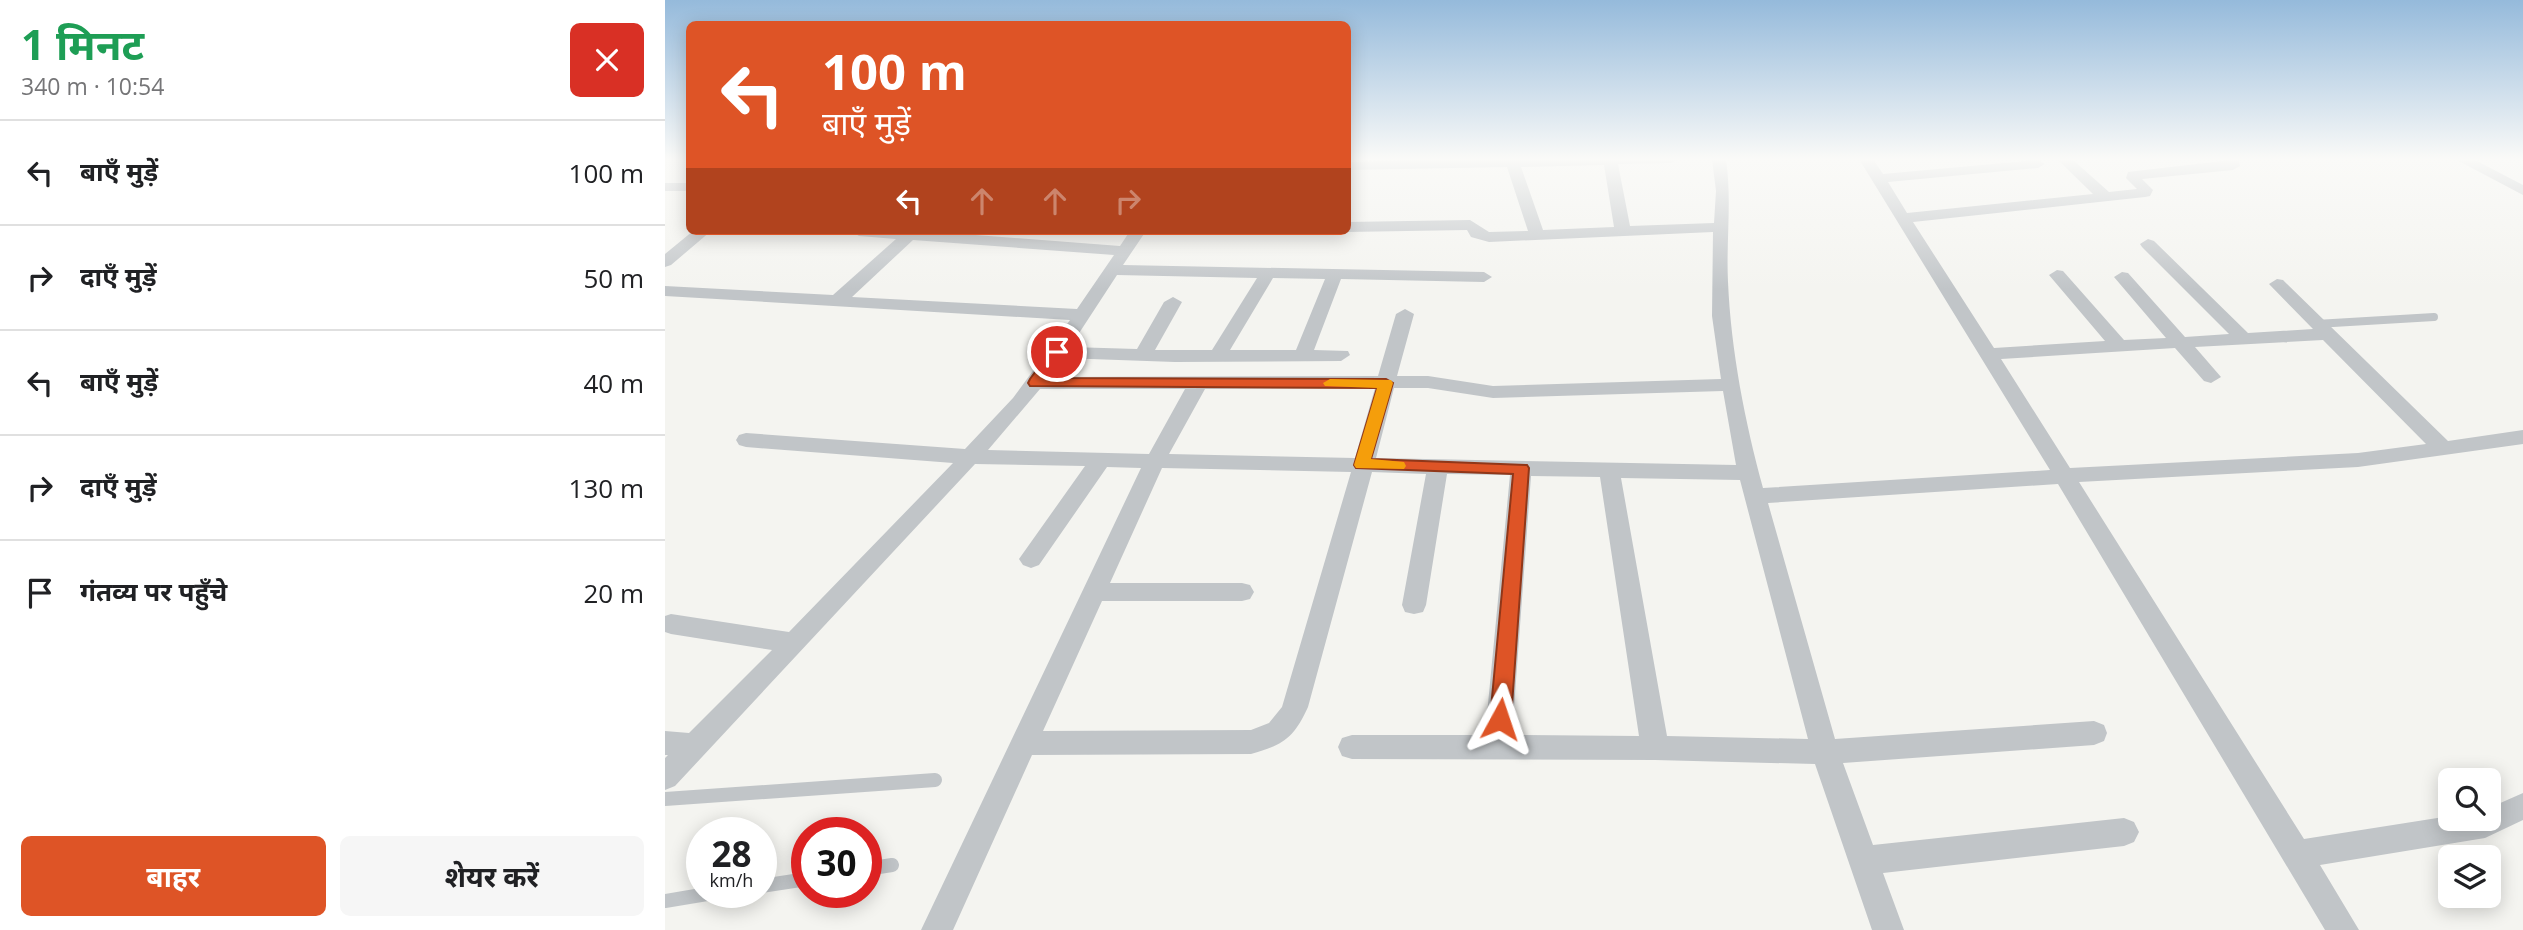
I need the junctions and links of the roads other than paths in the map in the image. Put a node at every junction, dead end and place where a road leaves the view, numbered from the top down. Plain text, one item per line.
1 (1526, 202) edge
2 (1618, 202) edge
3 (1722, 202) edge
4 (1893, 202) edge
5 (2061, 202) edge
6 (1903, 218) junction
7 (1351, 227) edge
8 (1721, 227) junction
9 (1623, 231) junction
10 (1537, 234) junction
11 (697, 235) edge
12 (909, 235) edge
13 (923, 235) edge
14 (1135, 235) edge
15 (2147, 244) dead end
16 (1125, 251) junction
17 (666, 261) edge
18 (1113, 270) junction
19 (1268, 273) junction
20 (1335, 274) junction
21 (2057, 275) dead end
22 (1484, 277) dead end
23 (2122, 277) dead end
24 (2277, 284) dead end
25 (665, 291) edge
26 (839, 299) junction
27 (1173, 302) dead end
28 (1405, 314) dead end
29 (1083, 315) junction
30 (2434, 317) dead end
31 (2321, 329) junction
32 (2243, 338) junction
33 (2180, 341) junction
34 (2118, 345) junction
35 (1057, 352) junction
36 (1987, 354) junction
37 (1143, 355) junction
38 (1218, 355) junction
39 (1303, 355) junction
40 (1341, 355) dead end
41 (2211, 377) dead end
42 (1035, 383) junction
43 (1198, 383) junction
44 (1386, 383) junction
45 (1730, 385) junction
46 (2523, 437) edge
47 (746, 440) dead end
48 (2444, 449) junction
49 (971, 457) junction
50 (1101, 460) junction
51 (1155, 461) junction
52 (1362, 465) junction
53 (1438, 467) junction
54 (1521, 468) junction
55 (1609, 470) junction
56 (2064, 475) junction
57 (1751, 485) junction
58 (1031, 559) dead end
59 (1096, 592) junction
60 (1242, 592) dead end
61 (1414, 605) dead end
62 (671, 624) dead end
63 (793, 643) junction
64 (2094, 733) dead end
65 (665, 743) edge
66 (1023, 743) junction
67 (695, 746) junction
68 (1352, 747) dead end
69 (1498, 747) junction
70 (1655, 748) junction
71 (1825, 752) junction
72 (665, 776) edge
73 (935, 780) dead end
74 (665, 799) edge
75 (2523, 806) edge
76 (2125, 832) dead end
77 (2297, 854) junction
78 (1862, 861) junction
79 (892, 865) dead end
80 (882, 867) edge
81 (686, 898) edge
82 (665, 901) edge
83 (937, 930) edge
84 (1888, 930) edge
85 (2343, 930) edge

1 - 10 street
2 - 9 street
3 - 8 street
4 - 6 street
5 - 6 street
6 - 36 street
7 - 10 street
8 - 9 street
8 - 45 street
9 - 10 street
11 - 17 street
12 - 26 street
13 - 16 street
14 - 16 street
15 - 32 street
16 - 18 street
18 - 19 street
18 - 29 street
19 - 20 street
19 - 38 street
20 - 22 street
20 - 39 street
21 - 34 street
23 - 33 street
24 - 31 street
25 - 26 street
26 - 29 street
27 - 37 street
28 - 44 street
29 - 35 street
30 - 31 lane
31 - 32 street
31 - 48 street
32 - 33 street
33 - 34 street
33 - 41 street
34 - 36 street
35 - 37 street
35 - 42 street
36 - 56 street
37 - 38 street
38 - 39 street
39 - 40 street
42 - 43 street
42 - 49 street
43 - 44 street
43 - 51 street
44 - 45 street
44 - 52 street
45 - 57 street
46 - 48 street
47 - 49 street
48 - 56 street
49 - 50 street
49 - 63 street
50 - 51 street
50 - 58 street
51 - 52 street
51 - 59 street
52 - 53 street
52 - 66 street
53 - 54 street
53 - 61 street
54 - 55 street
54 - 69 street
55 - 57 street
55 - 70 street
56 - 57 street
56 - 77 street
57 - 71 street
59 - 60 street
59 - 66 street
62 - 63 street
63 - 67 street
64 - 71 street
65 - 67 street
66 - 83 street
67 - 72 street
68 - 69 street
69 - 70 street
70 - 71 street
71 - 78 street
73 - 74 lane
75 - 77 street
76 - 78 street
77 - 85 street
78 - 84 street
79 - 80 lane
81 - 82 lane

